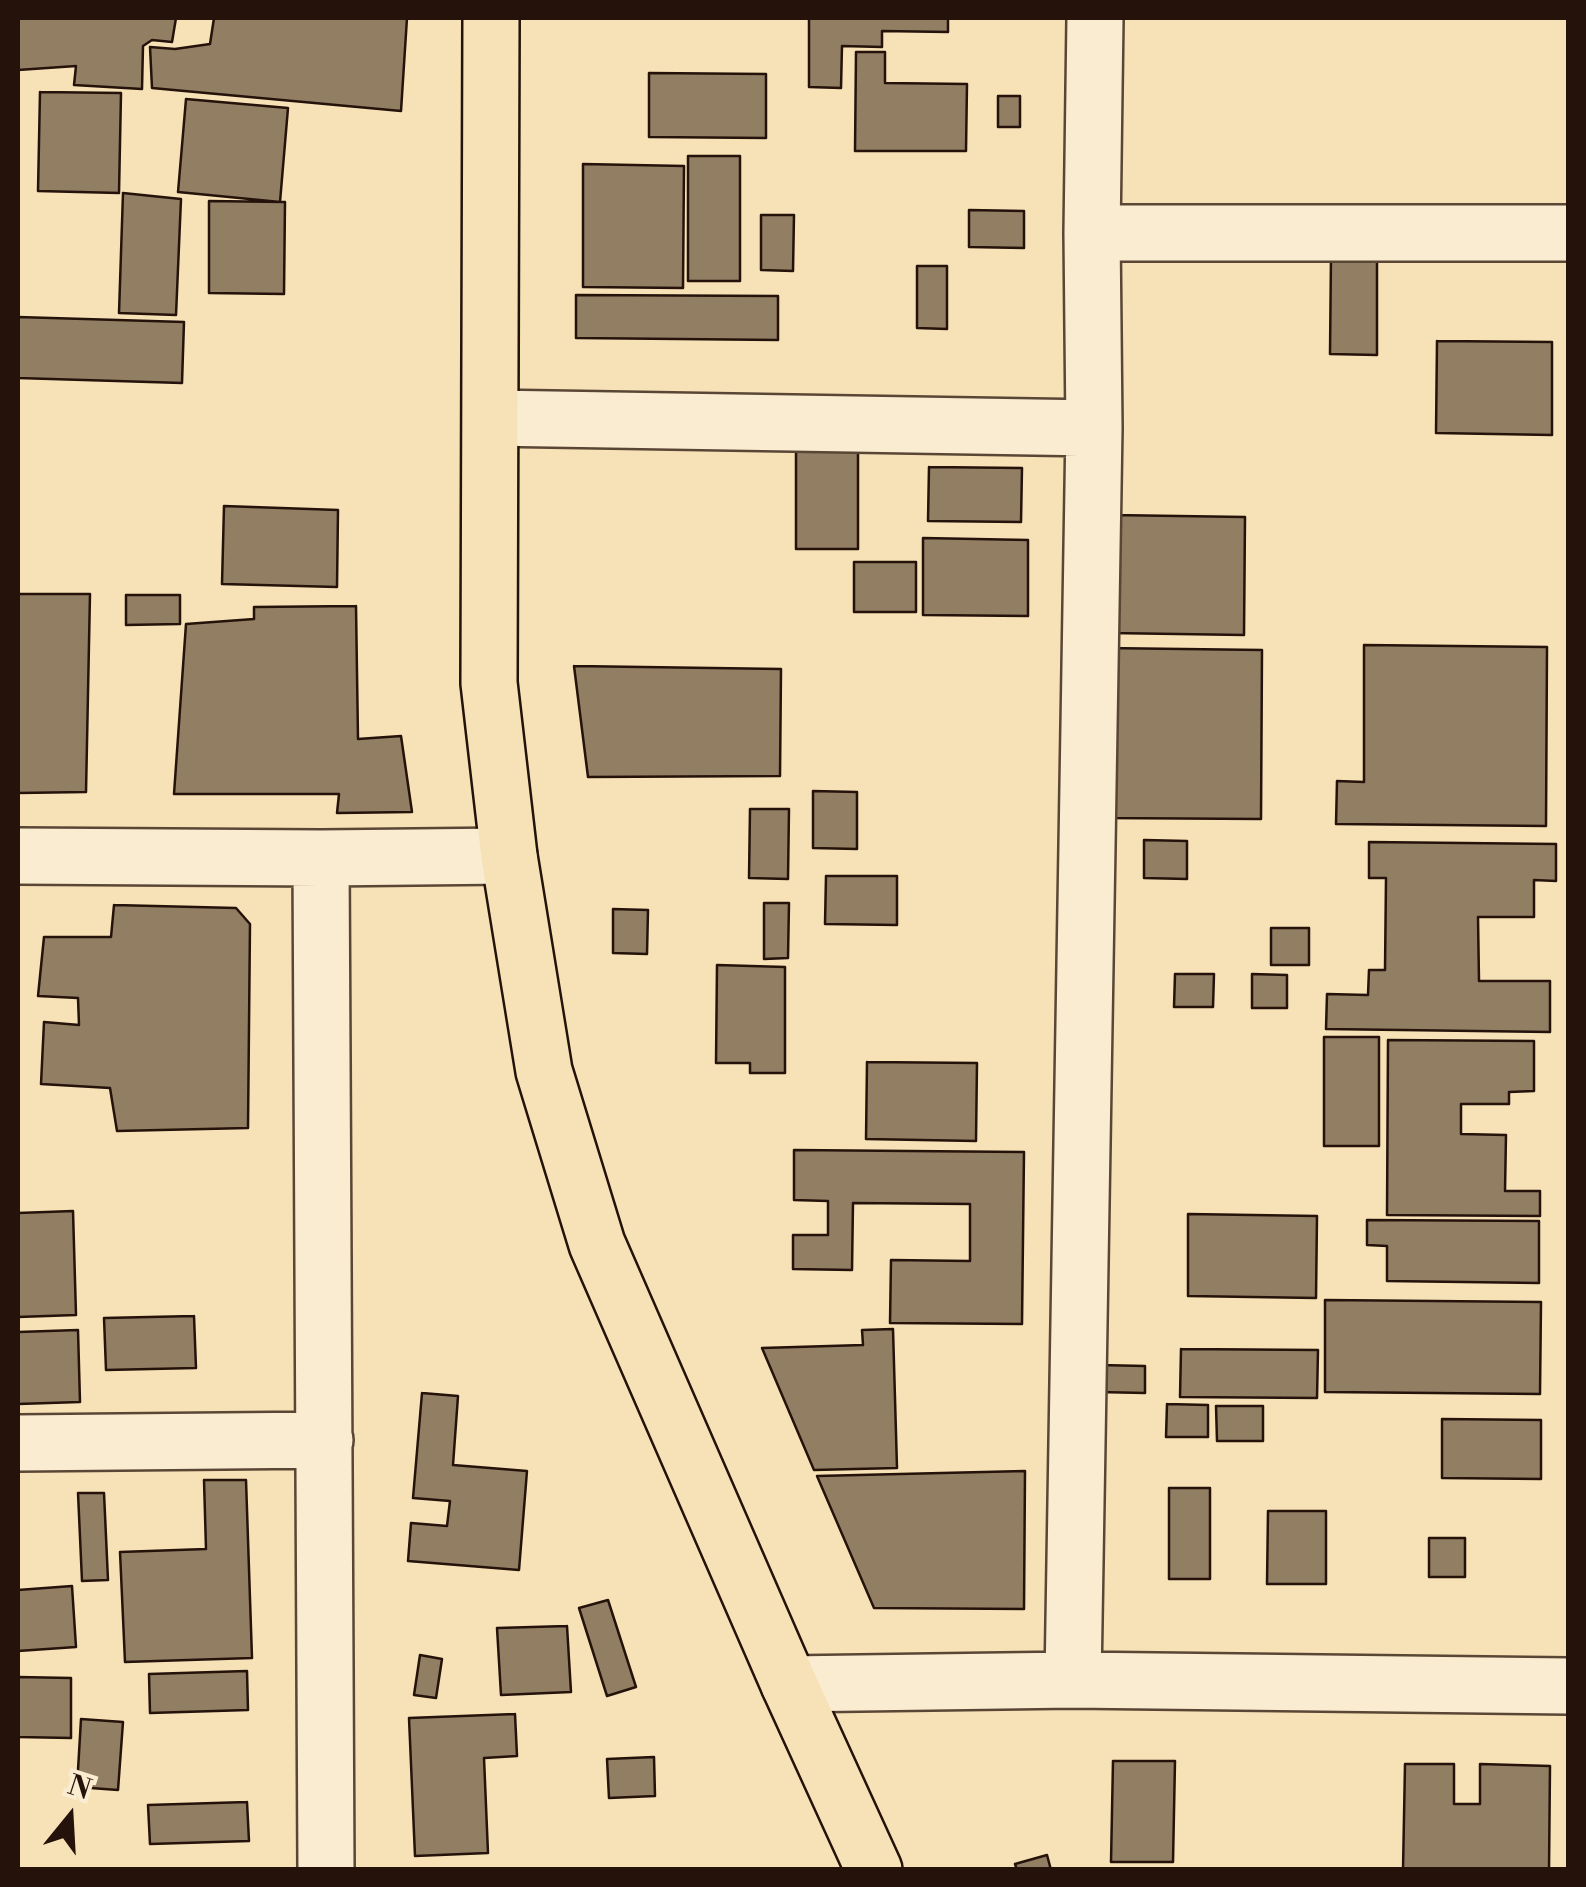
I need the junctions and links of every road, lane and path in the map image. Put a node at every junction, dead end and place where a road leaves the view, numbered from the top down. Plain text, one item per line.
1 (491, 18) edge
2 (1095, 18) edge
3 (1092, 233) junction
4 (1568, 233) edge
5 (491, 418) junction
6 (1094, 428) junction
7 (18, 856) edge
8 (509, 856) junction
9 (321, 858) junction
10 (325, 1440) junction
11 (18, 1444) edge
12 (1073, 1680) junction
13 (789, 1684) junction
14 (1568, 1686) edge
15 (326, 1870) edge
16 (874, 1870) edge

1 - 5 main road
2 - 3 street
3 - 4 street
3 - 6 street
5 - 6 street
5 - 8 main road
6 - 12 street
7 - 9 street
8 - 9 street
8 - 13 main road
9 - 10 street
10 - 11 street
10 - 15 street
12 - 13 street
12 - 14 street
13 - 16 main road

